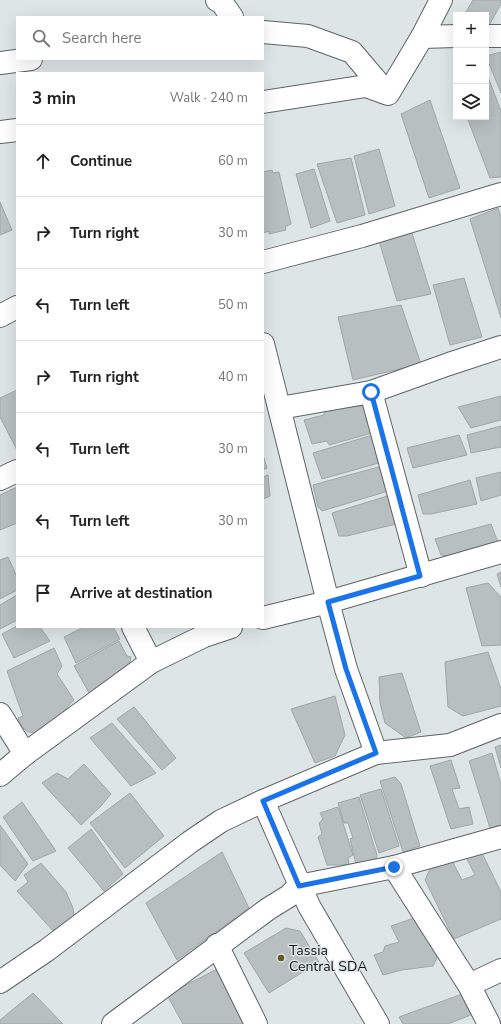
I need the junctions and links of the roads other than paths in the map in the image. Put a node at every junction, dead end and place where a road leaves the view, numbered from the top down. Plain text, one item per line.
1 (217, 0) edge
2 (441, 0) edge
3 (231, 16) edge
4 (264, 32) edge
5 (453, 36) edge
6 (489, 36) edge
7 (501, 36) edge
8 (422, 37) junction
9 (23, 60) edge
10 (0, 63) edge
11 (388, 94) junction
12 (264, 102) edge
13 (16, 130) edge
14 (0, 132) edge
15 (501, 194) edge
16 (264, 262) edge
17 (16, 308) edge
18 (0, 316) edge
19 (501, 347) edge
20 (264, 353) edge
21 (371, 392) junction
22 (280, 408) junction
23 (16, 471) edge
24 (0, 479) edge
25 (501, 552) edge
26 (420, 576) junction
27 (328, 602) junction
28 (264, 618) edge
29 (134, 628) edge
30 (228, 628) edge
31 (151, 662) junction
32 (0, 714) edge
33 (501, 725) edge
34 (376, 753) junction
35 (25, 754) junction
36 (0, 775) edge
37 (263, 801) junction
38 (501, 837) edge
39 (394, 867) junction
40 (299, 886) junction
41 (217, 946) junction
42 (501, 970) edge
43 (0, 982) edge
44 (469, 985) junction
45 (112, 1024) edge
46 (256, 1024) edge
47 (378, 1024) edge
48 (489, 1024) edge

1 - 3 street
2 - 8 street
4 - 11 street
5 - 8 street
6 - 7 street
8 - 11 street
9 - 10 street
11 - 12 street
13 - 14 street
15 - 16 street
17 - 18 street
19 - 21 street
20 - 22 street
21 - 22 street
21 - 26 street
22 - 27 street
23 - 24 street
25 - 26 street
26 - 27 street
27 - 28 street
27 - 34 street
29 - 31 street
30 - 31 street
31 - 35 street
32 - 35 street
33 - 34 street
34 - 37 street
35 - 36 street
37 - 40 street
37 - 43 street
38 - 39 street
39 - 40 street
39 - 44 street
40 - 41 street
40 - 47 street
41 - 45 street
41 - 46 street
42 - 44 street
44 - 48 street

